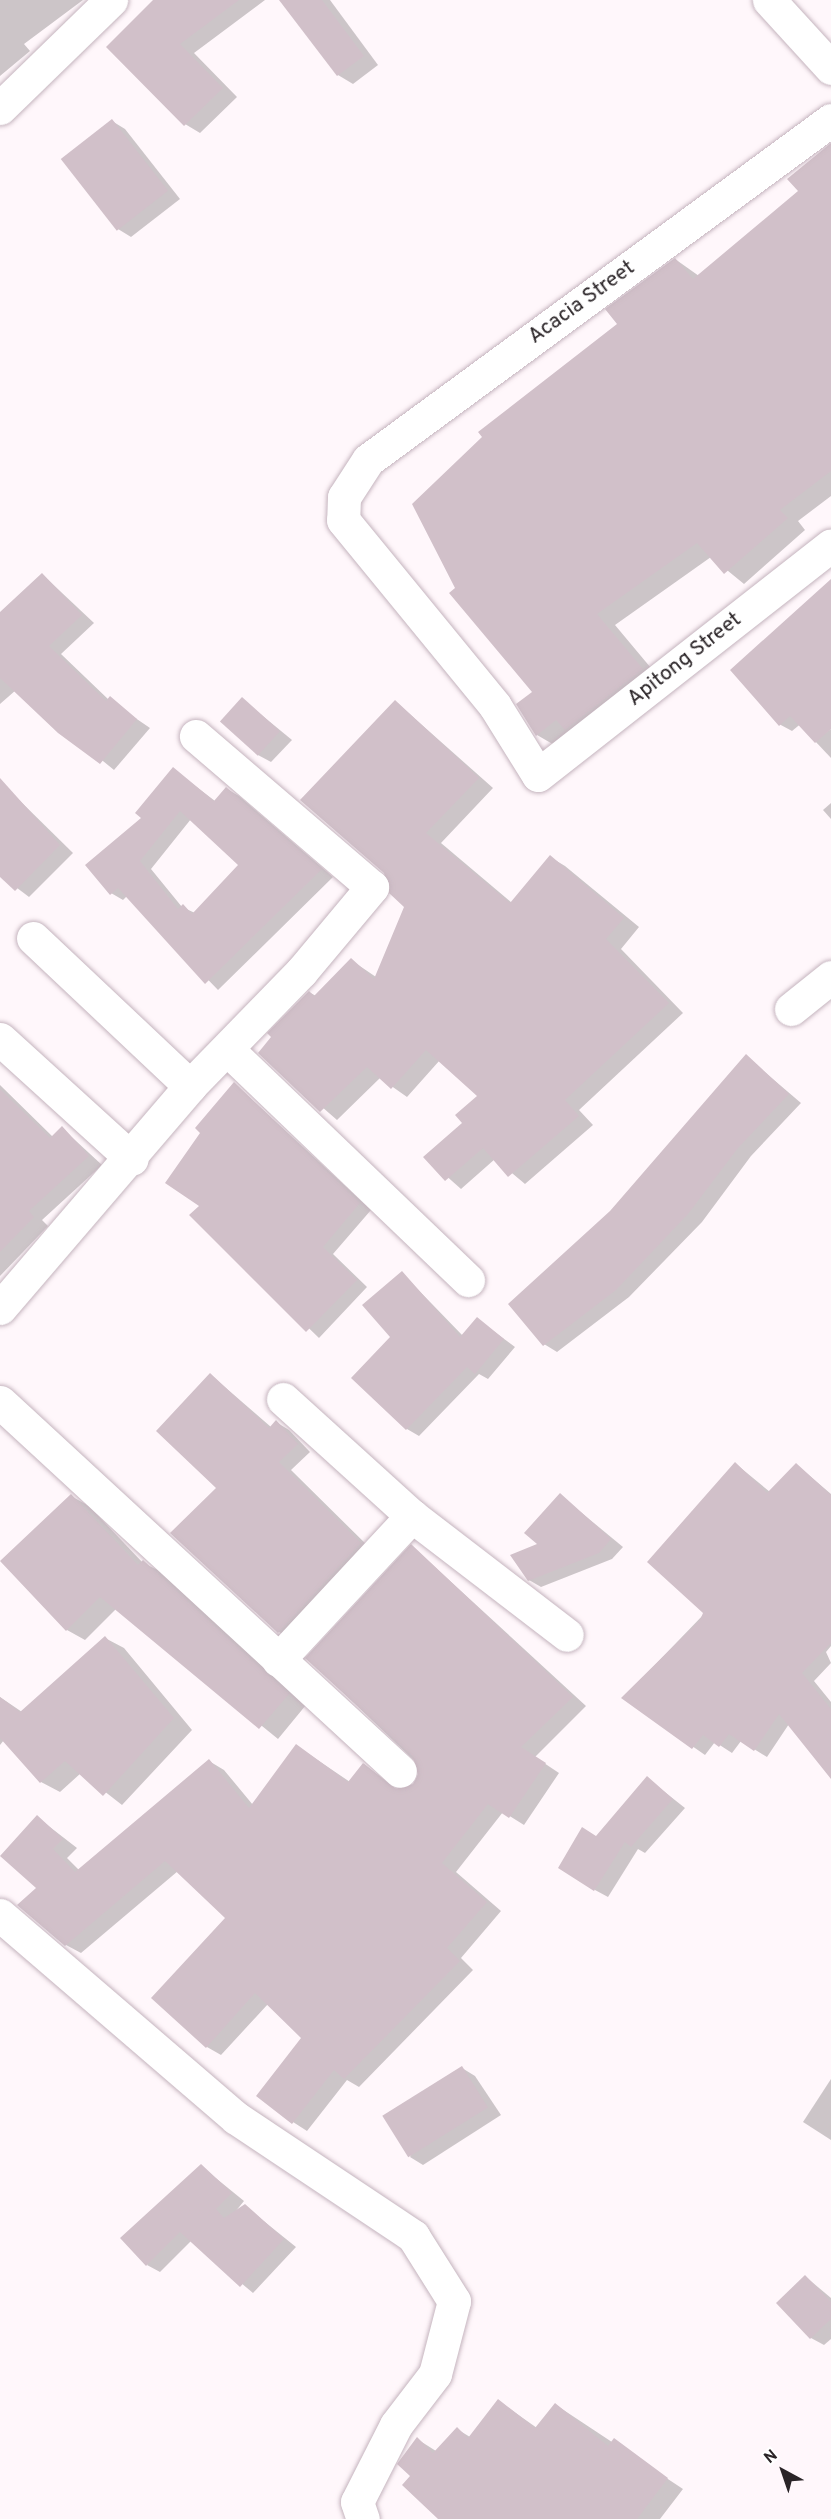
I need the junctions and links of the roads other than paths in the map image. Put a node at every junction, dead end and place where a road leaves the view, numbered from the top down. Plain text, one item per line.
1 (111, 0) edge
2 (769, 0) edge
3 (831, 68) edge
4 (0, 108) edge
5 (831, 120) edge
6 (831, 545) edge
7 (196, 736) dead end
8 (538, 775) joint
9 (33, 938) dead end
10 (831, 976) edge
11 (791, 1009) dead end
12 (0, 1039) edge
13 (227, 1049) junction
14 (190, 1086) junction
15 (132, 1159) junction
16 (468, 1280) dead end
17 (3, 1298) edge
18 (283, 1399) dead end
19 (0, 1402) edge
20 (412, 1516) junction
21 (567, 1635) dead end
22 (278, 1660) junction
23 (400, 1771) dead end
24 (0, 1916) edge
25 (363, 2519) edge

1 - 4 street
2 - 3 street
5 - 8 street, Acacia Street
6 - 8 street, Apitong Street
7 - 13 street
9 - 14 street
10 - 11 street
12 - 15 street
13 - 14 street
13 - 16 street
14 - 15 street
15 - 17 street
18 - 20 street
19 - 22 street
20 - 21 street
20 - 22 street
22 - 23 street
24 - 25 street

